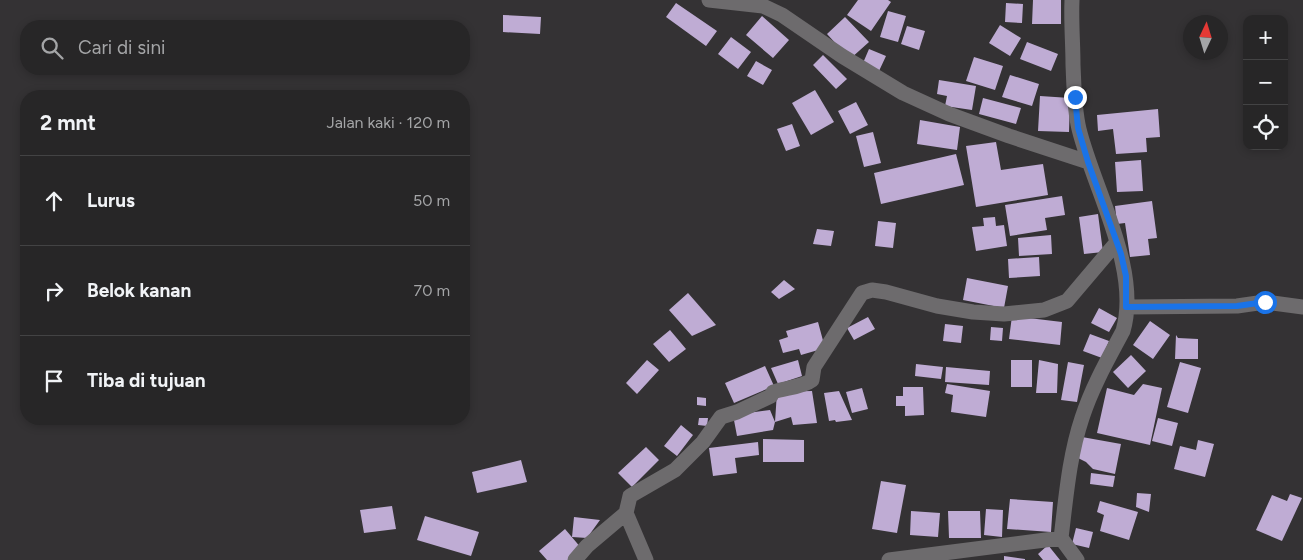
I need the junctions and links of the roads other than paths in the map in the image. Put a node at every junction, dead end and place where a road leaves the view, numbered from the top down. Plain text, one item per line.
1 (709, 0) edge
2 (1072, 0) edge
3 (1088, 162) junction
4 (1117, 242) junction
5 (1126, 307) junction
6 (1303, 307) edge
7 (626, 513) junction
8 (1061, 538) junction
9 (575, 560) edge
10 (646, 560) edge
11 (890, 560) edge
12 (1076, 560) edge

1 - 3 street
2 - 3 street
3 - 4 street
4 - 5 street
4 - 7 street
5 - 6 street
5 - 8 street
7 - 9 street
7 - 10 street
8 - 11 street
8 - 12 street

